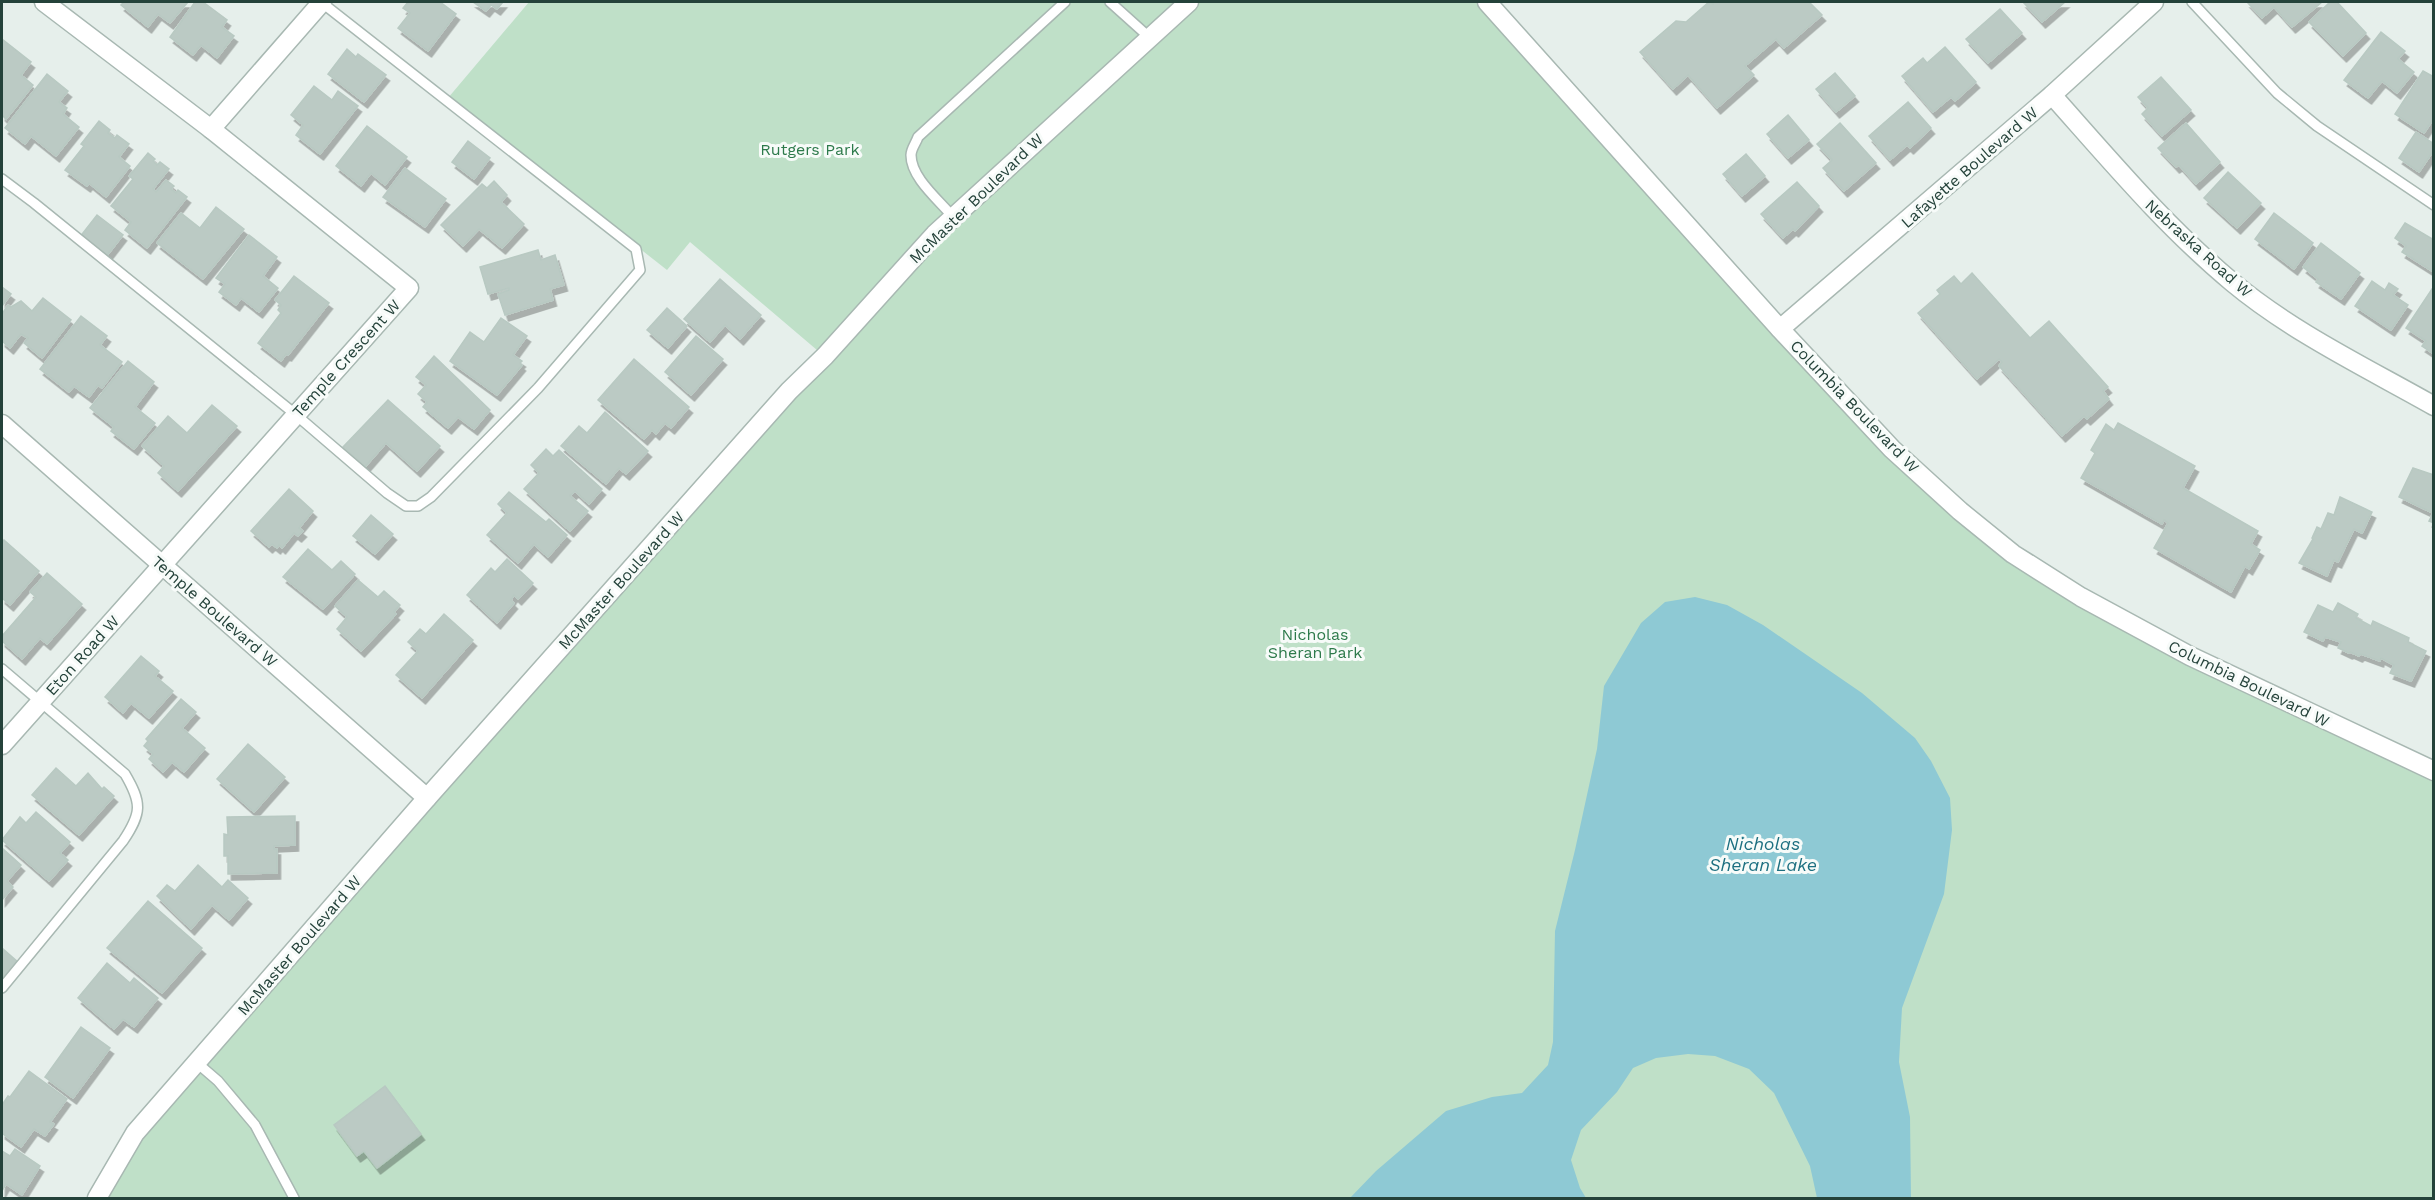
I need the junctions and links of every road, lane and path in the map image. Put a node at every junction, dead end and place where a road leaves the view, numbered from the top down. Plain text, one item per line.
1 (44, 2) edge
2 (321, 2) edge
3 (1065, 2) edge
4 (1110, 2) edge
5 (1189, 2) edge
6 (1487, 2) edge
7 (2154, 2) edge
8 (2192, 2) edge
9 (1149, 37) junction
10 (2052, 94) junction
11 (211, 129) junction
12 (2, 179) edge
13 (2433, 206) edge
14 (953, 217) junction
15 (1780, 329) junction
16 (2433, 406) edge
17 (295, 414) junction
18 (2, 424) edge
19 (162, 564) junction
20 (2, 669) edge
21 (40, 702) junction
22 (2, 745) edge
23 (2433, 771) edge
24 (427, 798) junction
25 (2, 988) edge
26 (196, 1062) junction
27 (97, 1198) edge
28 (294, 1198) edge

1 - 11 street, Temple Crescent W
2 - 11 street
2 - 17 lane
3 - 14 lane
4 - 9 lane
5 - 9 street, McMaster Boulevard W
6 - 15 street, Columbia Boulevard W
7 - 10 street, Lafayette Boulevard W
8 - 13 lane
9 - 14 street, McMaster Boulevard W
10 - 15 street, Lafayette Boulevard W
10 - 16 street, Nebraska Road W
11 - 17 street, Temple Crescent W
12 - 17 lane
14 - 24 street, McMaster Boulevard W
15 - 23 street, Columbia Boulevard W
17 - 19 street, Temple Crescent W
18 - 19 street, Temple Boulevard W
19 - 21 street, Eton Road W
19 - 24 street, Temple Boulevard W
20 - 21 lane
21 - 22 street, Eton Road W
21 - 25 lane
24 - 26 street, McMaster Boulevard W
26 - 27 street, McMaster Boulevard W
26 - 28 lane

